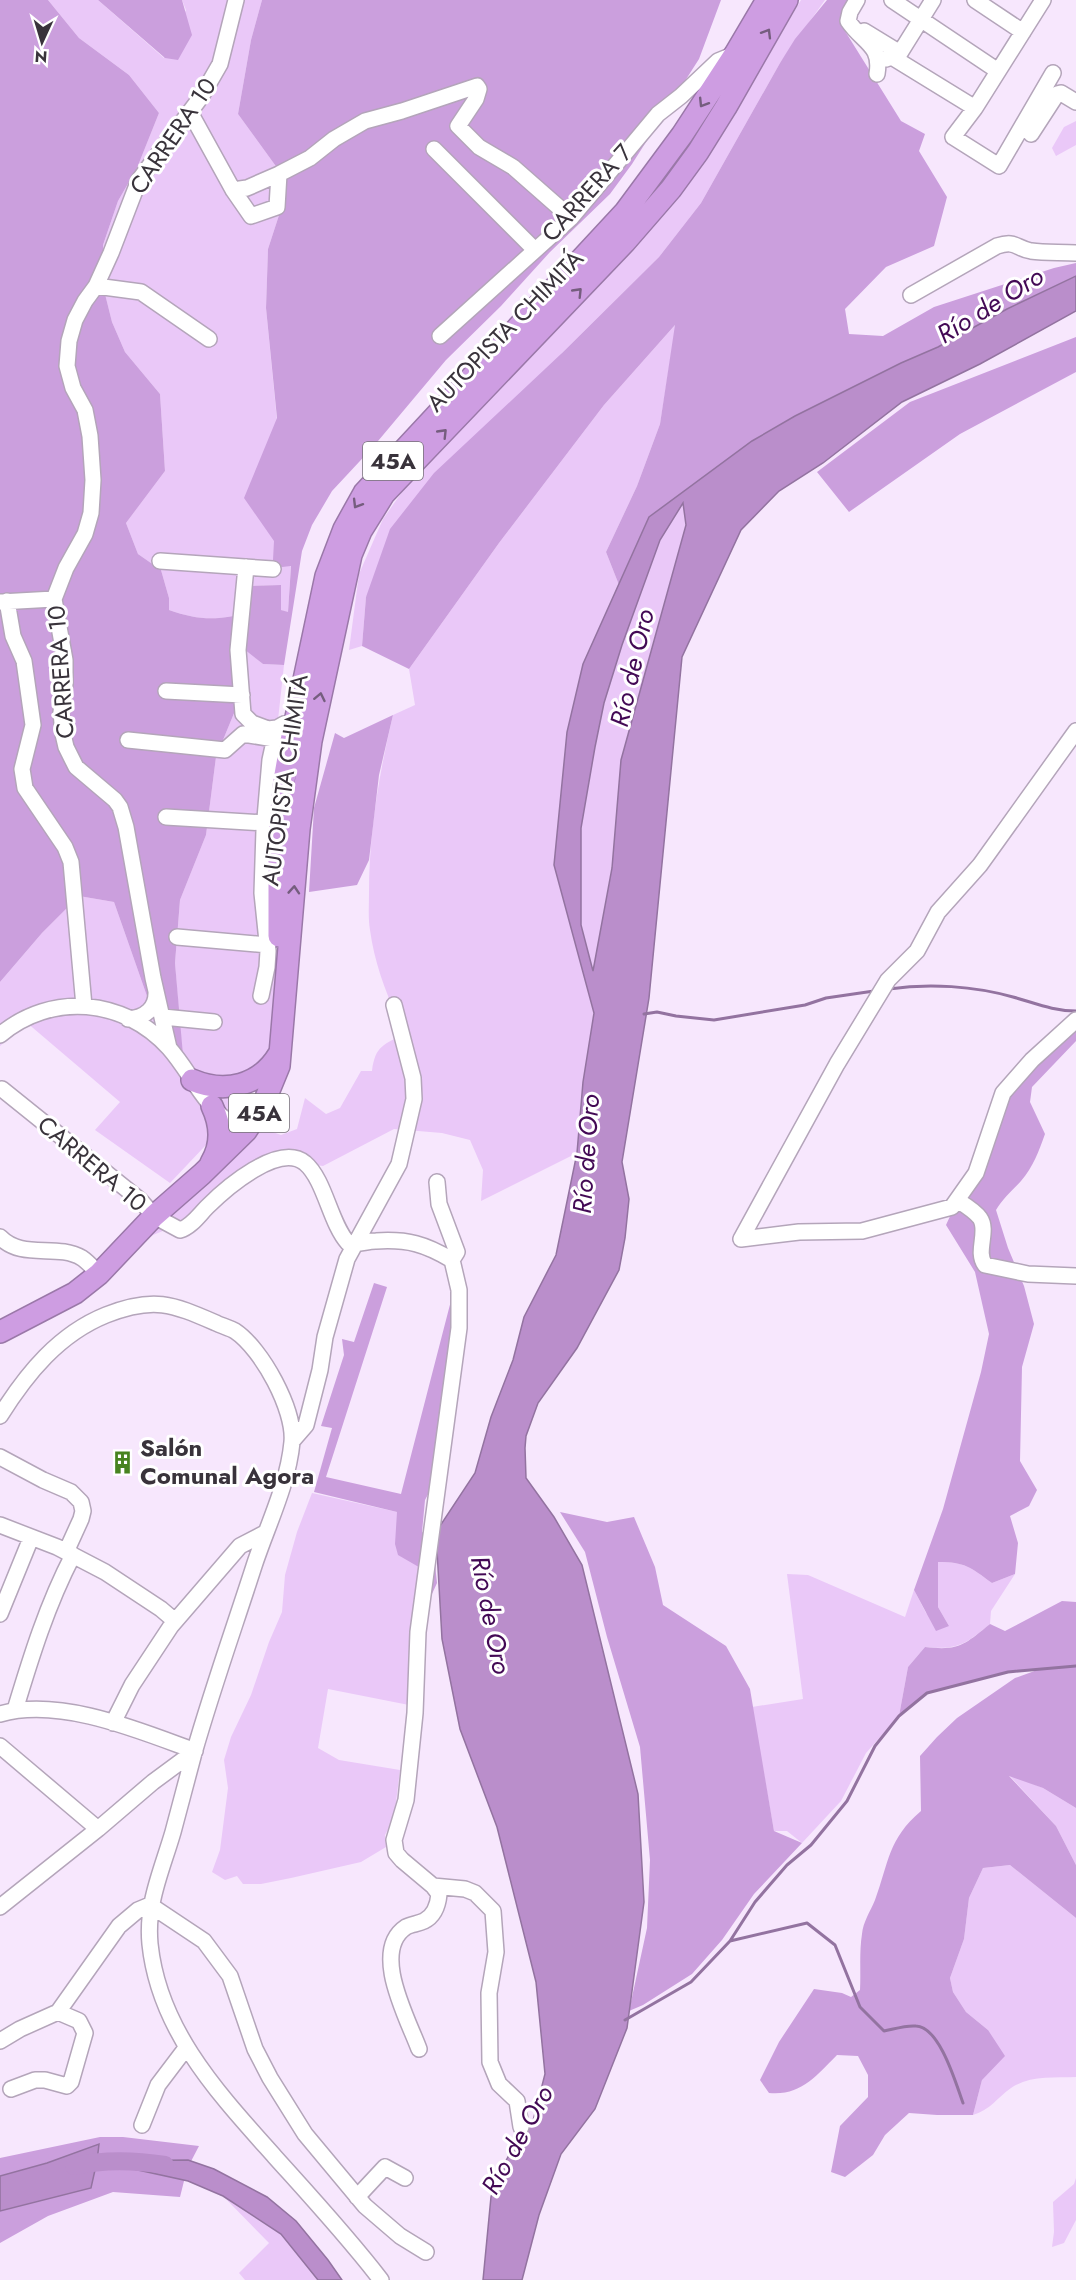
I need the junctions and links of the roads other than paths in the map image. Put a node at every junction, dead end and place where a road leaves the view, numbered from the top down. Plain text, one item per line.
1 (236, 0) edge
2 (767, 0) edge
3 (787, 0) edge
4 (857, 0) edge
5 (892, 0) edge
6 (933, 0) edge
7 (975, 0) edge
8 (1043, 0) edge
9 (921, 20) junction
10 (848, 21) junction
11 (1023, 32) junction
12 (735, 54) junction
13 (887, 61) junction
14 (998, 71) junction
15 (1053, 73) dead end
16 (1076, 102) edge
17 (975, 108) junction
18 (190, 112) junction
19 (1031, 134) dead end
20 (434, 149) dead end
21 (279, 174) junction
22 (233, 190) junction
23 (571, 218) junction
24 (535, 250) junction
25 (1076, 253) edge
26 (96, 286) junction
27 (911, 295) dead end
28 (440, 336) dead end
29 (209, 339) dead end
30 (160, 561) dead end
31 (246, 567) junction
32 (273, 569) dead end
33 (54, 599) junction
34 (3, 602) edge
35 (166, 691) dead end
36 (242, 695) junction
37 (297, 711) junction
38 (1076, 731) edge
39 (275, 734) junction
40 (128, 740) dead end
41 (166, 817) dead end
42 (264, 823) junction
43 (177, 937) dead end
44 (268, 945) junction
45 (286, 969) junction
46 (156, 991) junction
47 (261, 996) dead end
48 (394, 1005) dead end
49 (84, 1006) junction
50 (163, 1017) junction
51 (128, 1019) junction
52 (1076, 1020) edge
53 (214, 1022) dead end
54 (0, 1035) edge
55 (169, 1048) junction
56 (282, 1048) junction
57 (192, 1080) junction
58 (2, 1089) dead end
59 (212, 1106) junction
60 (246, 1131) junction
61 (202, 1174) junction
62 (436, 1182) dead end
63 (957, 1200) junction
64 (154, 1216) junction
65 (0, 1237) edge
66 (356, 1244) junction
67 (452, 1260) junction
68 (99, 1274) junction
69 (1076, 1276) edge
70 (0, 1332) edge
71 (0, 1416) edge
72 (293, 1440) junction
73 (0, 1457) edge
74 (0, 1525) edge
75 (265, 1533) junction
76 (31, 1538) junction
77 (69, 1553) junction
78 (0, 1614) edge
79 (175, 1621) junction
80 (7, 1712) edge
81 (113, 1723) junction
82 (0, 1746) edge
83 (195, 1751) junction
84 (98, 1829) junction
85 (433, 1886) junction
86 (150, 1905) junction
87 (0, 1907) edge
88 (58, 2012) junction
89 (0, 2041) edge
90 (186, 2048) junction
91 (419, 2049) dead end
92 (11, 2089) dead end
93 (142, 2126) dead end
94 (520, 2127) dead end
95 (405, 2178) dead end
96 (357, 2197) junction
97 (426, 2252) dead end
98 (381, 2280) edge

1 - 18 street, CARRERA 10
2 - 12 highway, AUTOPISTA CHIMITÁ / 45A
45 -> 3 highway, AUTOPISTA CHIMITÁ / 45A
4 - 10 street
5 - 9 street
6 - 9 street
7 - 11 street
8 - 11 street
9 - 13 street
9 - 14 street
10 - 13 street
10 - 13 street
11 - 14 street
12 - 23 street, CARRERA 7
12 -> 37 highway, AUTOPISTA CHIMITÁ / 45A
13 - 17 street
14 - 17 street
15 - 17 street
16 - 19 street
18 - 22 street
18 - 26 street, CARRERA 10
20 - 24 street
21 - 22 street
21 - 22 street
21 - 23 street
23 - 24 street, CARRERA 7
24 - 28 street, CARRERA 7
25 - 27 street
26 - 29 street
26 - 33 street, CARRERA 10
30 - 31 street
31 - 32 street
31 - 36 street
33 - 34 street
33 - 46 street, CARRERA 10
34 - 49 street
35 - 36 street
36 - 39 street
37 - 39 street
37 - 45 highway, AUTOPISTA CHIMITÁ / 45A
38 - 63 street
39 - 40 street
39 - 42 street
41 - 42 street
42 - 44 street
43 - 44 street
44 - 47 street
45 - 56 highway, AUTOPISTA CHIMITÁ / 45A
46 - 50 street, CARRERA 10
46 - 51 street
48 - 66 street
49 - 51 street
49 - 54 street
50 - 53 street
50 - 55 street, CARRERA 10
51 - 55 street
52 - 63 street
55 - 57 street
56 - 57 highway
56 - 60 highway, AUTOPISTA CHIMITÁ / 45A
57 - 59 street
58 - 64 street, CARRERA 10
59 - 60 street
59 - 61 highway
60 - 61 highway, AUTOPISTA CHIMITÁ / 45A
61 - 64 highway, AUTOPISTA CHIMITÁ / 45A
62 - 67 street
63 - 69 street
64 - 66 street, CARRERA 10
64 - 68 highway, AUTOPISTA CHIMITÁ / 45A
65 - 68 street
66 - 67 street
66 - 72 street
67 - 85 street
68 - 70 highway, AUTOPISTA CHIMITÁ / 45A
71 - 72 street
72 - 75 street
73 - 77 street
74 - 76 street
75 - 79 street
75 - 83 street
76 - 77 street
76 - 78 street
77 - 79 street
77 - 80 street
79 - 81 street
80 - 81 street
81 - 83 street
82 - 84 street
83 - 84 street
83 - 86 street
84 - 87 street
85 - 91 street
85 - 94 street
86 - 88 street
86 - 90 street
86 - 96 street
88 - 89 street
88 - 92 street
90 - 93 street
90 - 98 street
95 - 96 street
96 - 97 street

